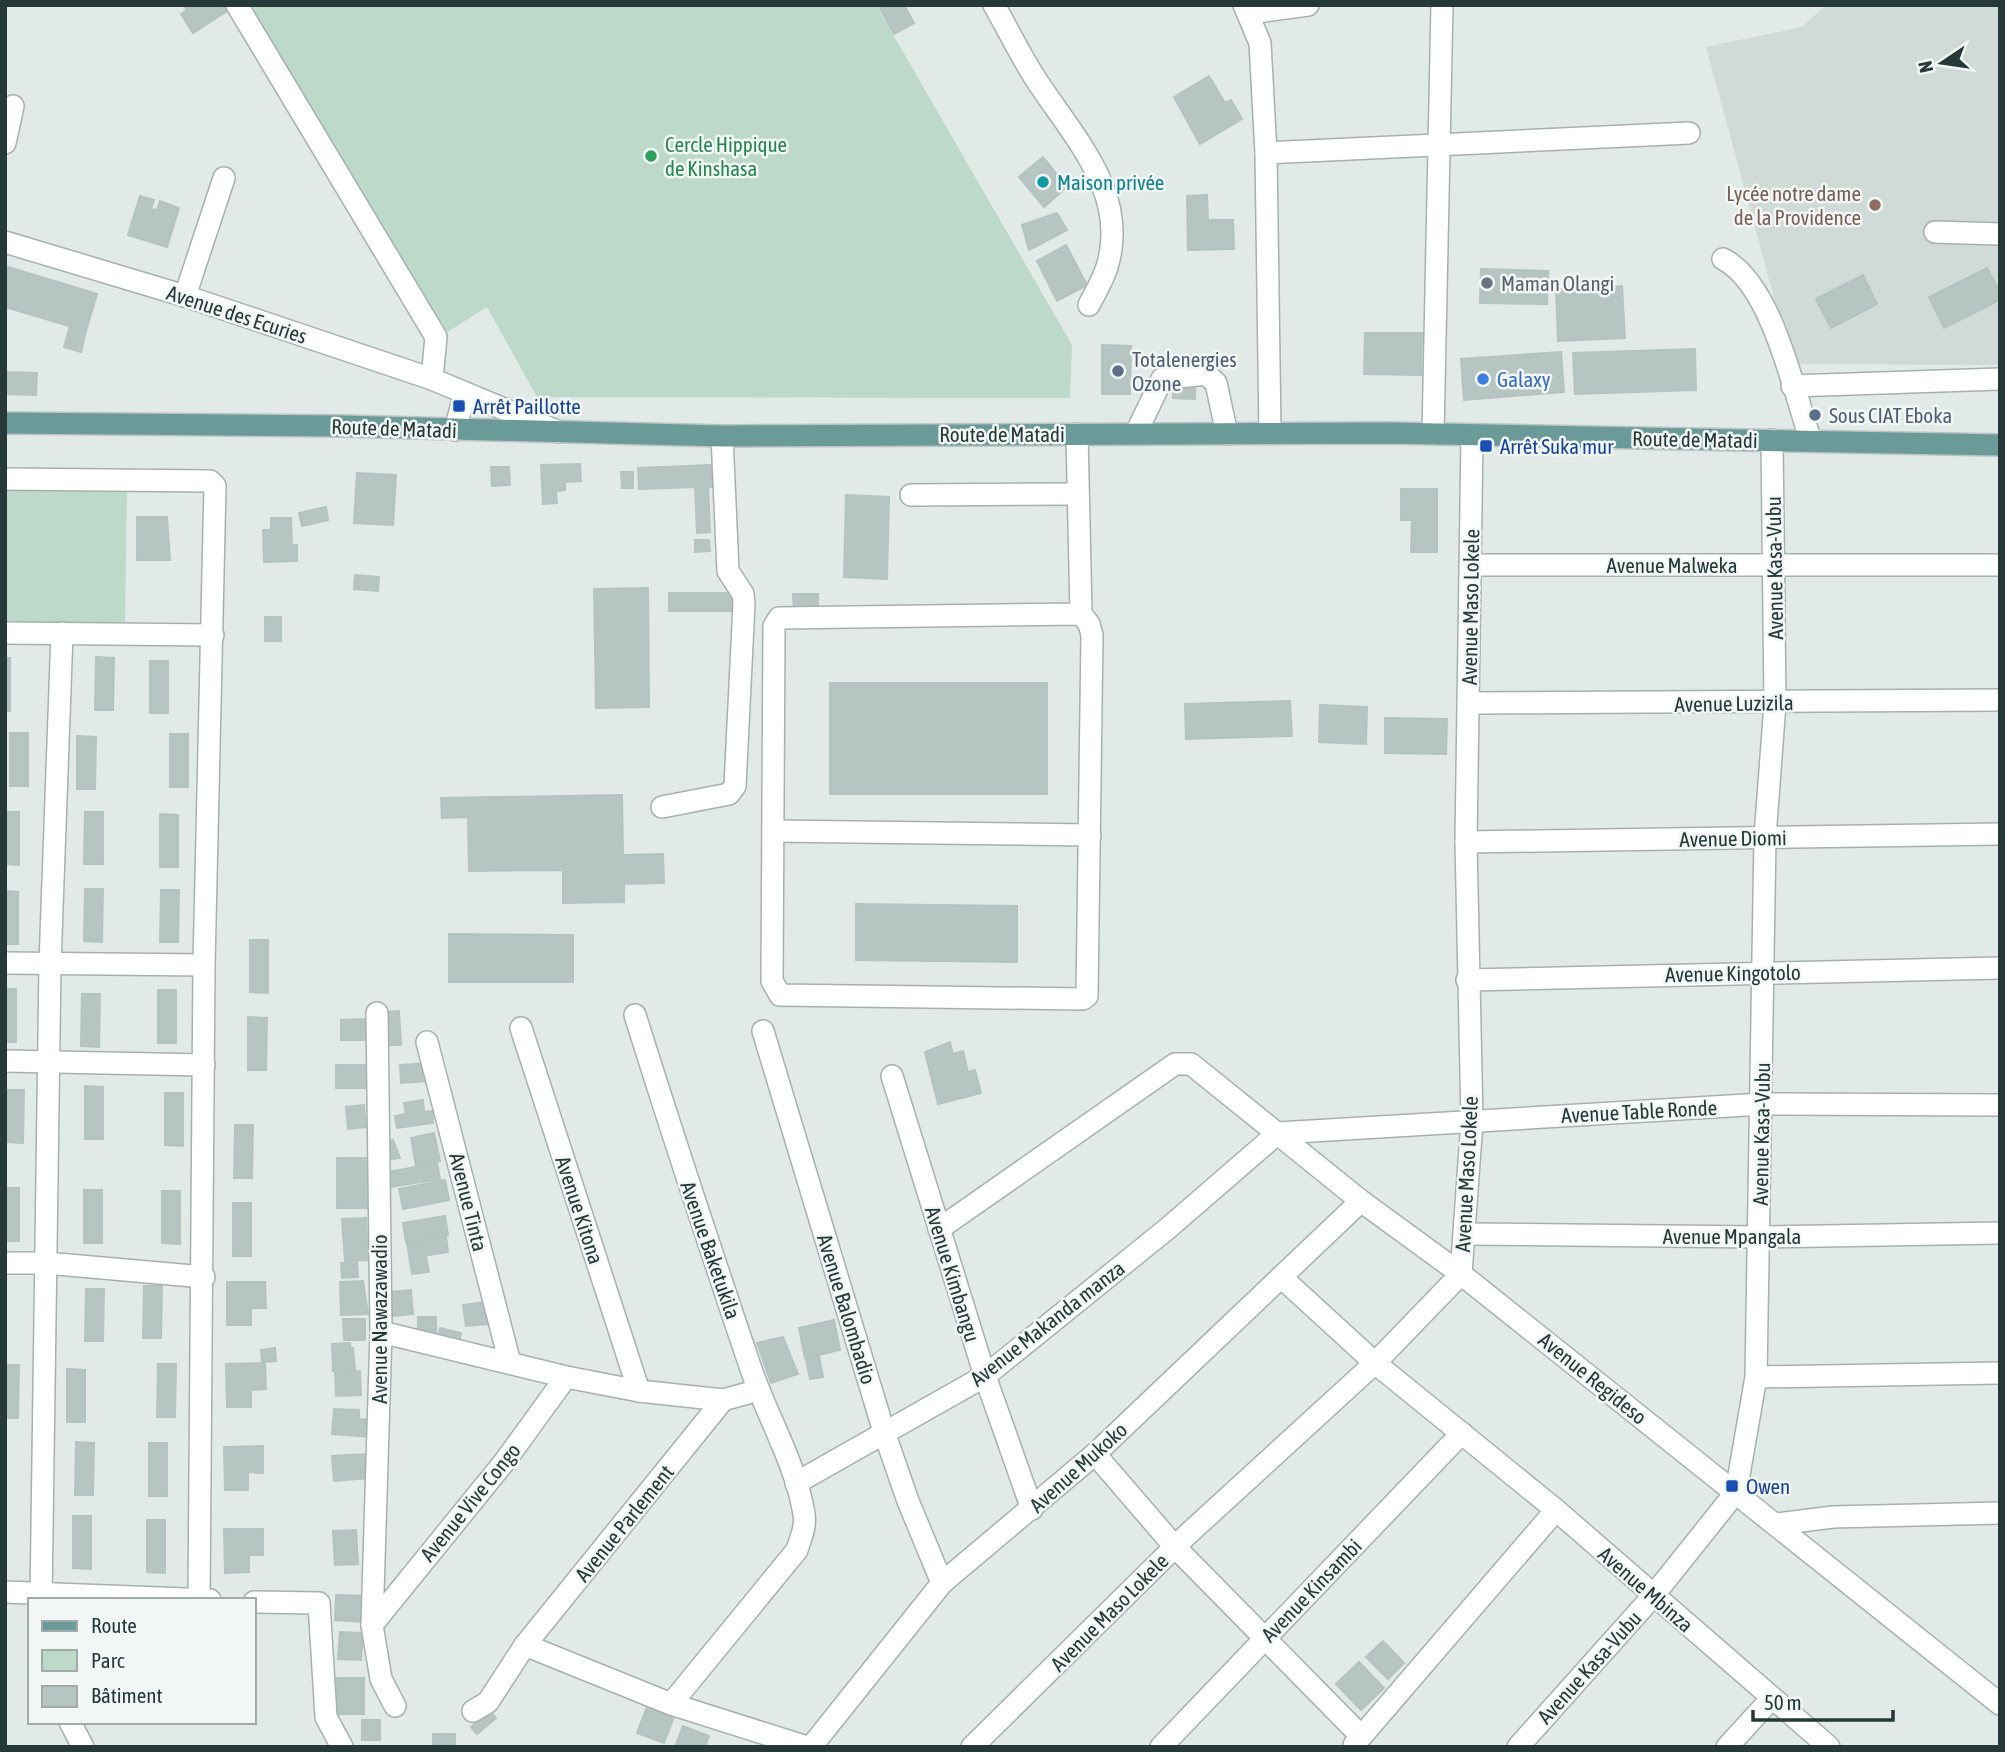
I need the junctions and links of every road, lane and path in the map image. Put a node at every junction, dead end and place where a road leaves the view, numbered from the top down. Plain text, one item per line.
1 (237, 5) edge
2 (994, 5) edge
3 (1308, 5) edge
4 (1442, 5) edge
5 (1247, 9) edge
6 (13, 106) dead end
7 (1689, 133) dead end
8 (5, 143) edge
9 (1440, 145) junction
10 (1266, 153) junction
11 (224, 178) dead end
12 (1935, 232) dead end
13 (2000, 234) edge
14 (5, 242) edge
15 (1723, 259) dead end
16 (185, 296) junction
17 (1089, 305) dead end
18 (432, 379) junction
19 (2000, 379) edge
20 (1792, 386) junction
21 (465, 393) junction
22 (5, 423) edge
23 (455, 430) junction
24 (1136, 433) junction
25 (1270, 433) junction
26 (565, 434) junction
27 (1077, 434) junction
28 (1227, 434) junction
29 (1433, 434) junction
30 (722, 436) junction
31 (1472, 436) junction
32 (1772, 440) junction
33 (1811, 441) junction
34 (2000, 445) edge
35 (5, 479) edge
36 (1078, 494) junction
37 (911, 495) dead end
38 (1471, 565) junction
39 (1775, 565) junction
40 (2000, 565) edge
41 (1081, 614) junction
42 (5, 633) edge
43 (62, 633) junction
44 (213, 635) junction
45 (2000, 700) edge
46 (1468, 703) junction
47 (1775, 704) junction
48 (662, 807) dead end
49 (773, 831) junction
50 (2000, 834) edge
51 (1090, 835) junction
52 (1765, 837) junction
53 (1466, 842) junction
54 (5, 963) edge
55 (50, 964) junction
56 (204, 965) junction
57 (2000, 968) edge
58 (1762, 972) junction
59 (1467, 980) junction
60 (377, 1013) dead end
61 (635, 1015) dead end
62 (521, 1028) dead end
63 (763, 1031) dead end
64 (427, 1042) dead end
65 (5, 1060) edge
66 (49, 1060) junction
67 (204, 1065) junction
68 (892, 1076) dead end
69 (1762, 1104) junction
70 (2000, 1105) edge
71 (1472, 1121) junction
72 (1278, 1133) junction
73 (1361, 1201) junction
74 (939, 1229) junction
75 (2000, 1233) edge
76 (1465, 1234) junction
77 (1760, 1237) junction
78 (5, 1264) edge
79 (46, 1264) junction
80 (1461, 1273) junction
81 (204, 1277) junction
82 (1281, 1277) junction
83 (381, 1332) junction
84 (510, 1363) junction
85 (1375, 1363) junction
86 (2000, 1373) edge
87 (985, 1376) junction
88 (566, 1377) junction
89 (1756, 1377) junction
90 (758, 1390) junction
91 (639, 1391) junction
92 (723, 1400) junction
93 (884, 1432) junction
94 (1462, 1433) junction
95 (1095, 1454) junction
96 (796, 1483) junction
97 (1736, 1492) junction
98 (1032, 1509) junction
99 (1556, 1510) junction
100 (2000, 1513) edge
101 (1777, 1524) junction
102 (1175, 1547) junction
103 (942, 1583) junction
104 (5, 1592) edge
105 (41, 1595) edge
106 (1653, 1596) junction
107 (162, 1598) edge
108 (203, 1598) edge
109 (256, 1602) edge
110 (372, 1625) junction
111 (1266, 1637) junction
112 (525, 1645) junction
113 (1772, 1698) junction
114 (671, 1704) junction
115 (2000, 1704) edge
116 (395, 1706) dead end
117 (473, 1711) dead end
118 (71, 1724) edge
119 (1357, 1741) edge
120 (83, 1747) edge
121 (342, 1747) edge
122 (809, 1747) edge
123 (972, 1747) edge
124 (1161, 1747) edge
125 (1518, 1747) edge
126 (1727, 1747) edge
127 (1829, 1747) edge

1 - 18 street
2 - 17 street
3 - 5 street
4 - 9 street
5 - 10 street
6 - 8 street
7 - 9 street
9 - 10 street
9 - 29 street
10 - 25 street
11 - 16 street
12 - 13 street
14 - 16 street, Avenue des Ecuries
15 - 20 street
16 - 18 street, Avenue des Ecuries
18 - 21 street, Avenue des Ecuries
19 - 20 street
20 - 33 street
21 - 23 street
21 - 26 street, Avenue des Ecuries
22 - 23 main road, Route de Matadi
23 - 26 main road, Route de Matadi
24 - 27 main road, Route de Matadi
24 - 28 main road, Route de Matadi
24 - 28 street
25 - 28 main road, Route de Matadi
25 - 29 main road, Route de Matadi
26 - 30 main road, Route de Matadi
27 - 30 main road, Route de Matadi
27 - 36 street
29 - 31 main road, Route de Matadi
30 - 48 street
31 - 32 main road, Route de Matadi
31 - 38 street, Avenue Maso Lokele
32 - 33 main road, Route de Matadi
32 - 39 street, Avenue Kasa-Vubu
33 - 34 main road, Route de Matadi
35 - 44 street
36 - 37 street
36 - 41 street
38 - 39 street, Avenue Malweka
38 - 46 street, Avenue Maso Lokele
39 - 40 street, Avenue Malweka
39 - 47 street, Avenue Kasa-Vubu
41 - 49 street
41 - 51 street
42 - 43 street
43 - 44 street
43 - 55 street
44 - 56 street
45 - 47 street, Avenue Luzizila
46 - 47 street, Avenue Luzizila
46 - 53 street, Avenue Maso Lokele
47 - 52 street, Avenue Kasa-Vubu
49 - 51 street
49 - 51 street
50 - 52 street, Avenue Diomi
52 - 53 street, Avenue Diomi
52 - 58 street, Avenue Kasa-Vubu
53 - 59 street, Avenue Maso Lokele
54 - 55 street
55 - 56 street
55 - 66 street
56 - 67 street
57 - 58 street, Avenue Kingotolo
58 - 59 street, Avenue Kingotolo
58 - 69 street, Avenue Kasa-Vubu
59 - 71 street, Avenue Maso Lokele
60 - 83 street, Avenue Nawazawadio
61 - 90 street, Avenue Baketukila
62 - 91 street, Avenue Kitona
63 - 93 street, Avenue Balombadio
64 - 84 street, Avenue Tinta
65 - 66 street
66 - 67 street
66 - 79 street
67 - 81 street
68 - 74 street, Avenue Kimbangu
69 - 70 street, Avenue Table Ronde
69 - 71 street, Avenue Table Ronde
69 - 77 street, Avenue Kasa-Vubu
71 - 72 street, Avenue Table Ronde
71 - 76 street, Avenue Maso Lokele
72 - 73 street, Avenue Regideso
72 - 74 street, Avenue Regideso
72 - 87 street, Avenue Makanda manza
73 - 80 street, Avenue Regideso
73 - 82 street, Avenue Mukoko
74 - 87 street, Avenue Kimbangu
75 - 77 street, Avenue Mpangala
76 - 77 street, Avenue Mpangala
76 - 80 street, Avenue Maso Lokele
77 - 89 street, Avenue Kasa-Vubu
78 - 79 street
79 - 81 street
79 - 105 street
80 - 85 street, Avenue Maso Lokele
80 - 97 street, Avenue Regideso
81 - 108 street
82 - 85 street, Avenue Mbinza
82 - 95 street, Avenue Mukoko
83 - 84 street
83 - 110 street, Avenue Nawazawadio
84 - 88 street
85 - 94 street, Avenue Mbinza
85 - 102 street, Avenue Maso Lokele
86 - 89 street
87 - 93 street, Avenue Makanda manza
87 - 98 street, Avenue Kimbangu
88 - 91 street
88 - 110 street, Avenue Vive Congo
89 - 97 street, Avenue Kasa-Vubu
90 - 92 street
90 - 96 street, Avenue Baketukila
91 - 92 street
92 - 112 street, Avenue Parlement
93 - 96 street, Avenue Makanda manza
93 - 103 street, Avenue Balombadio
94 - 99 street, Avenue Mbinza
94 - 111 street, Avenue Kinsambi
95 - 98 street, Avenue Mukoko
95 - 102 street
96 - 114 street, Avenue Baketukila
97 - 101 street, Avenue Regideso
97 - 106 street, Avenue Kasa-Vubu
98 - 103 street, Avenue Mukoko
99 - 106 street, Avenue Mbinza
99 - 119 street
100 - 101 street
101 - 115 street, Avenue Regideso
102 - 111 street
102 - 123 street, Avenue Maso Lokele
103 - 122 street, Avenue Mukoko
104 - 105 street
105 - 107 street
106 - 113 street, Avenue Mbinza
106 - 125 street, Avenue Kasa-Vubu
109 - 121 street
110 - 116 street, Avenue Nawazawadio
111 - 119 street
111 - 124 street, Avenue Kinsambi
112 - 114 street
112 - 117 street, Avenue Parlement
113 - 126 street
113 - 127 street, Avenue Mbinza
114 - 122 street
118 - 120 street

